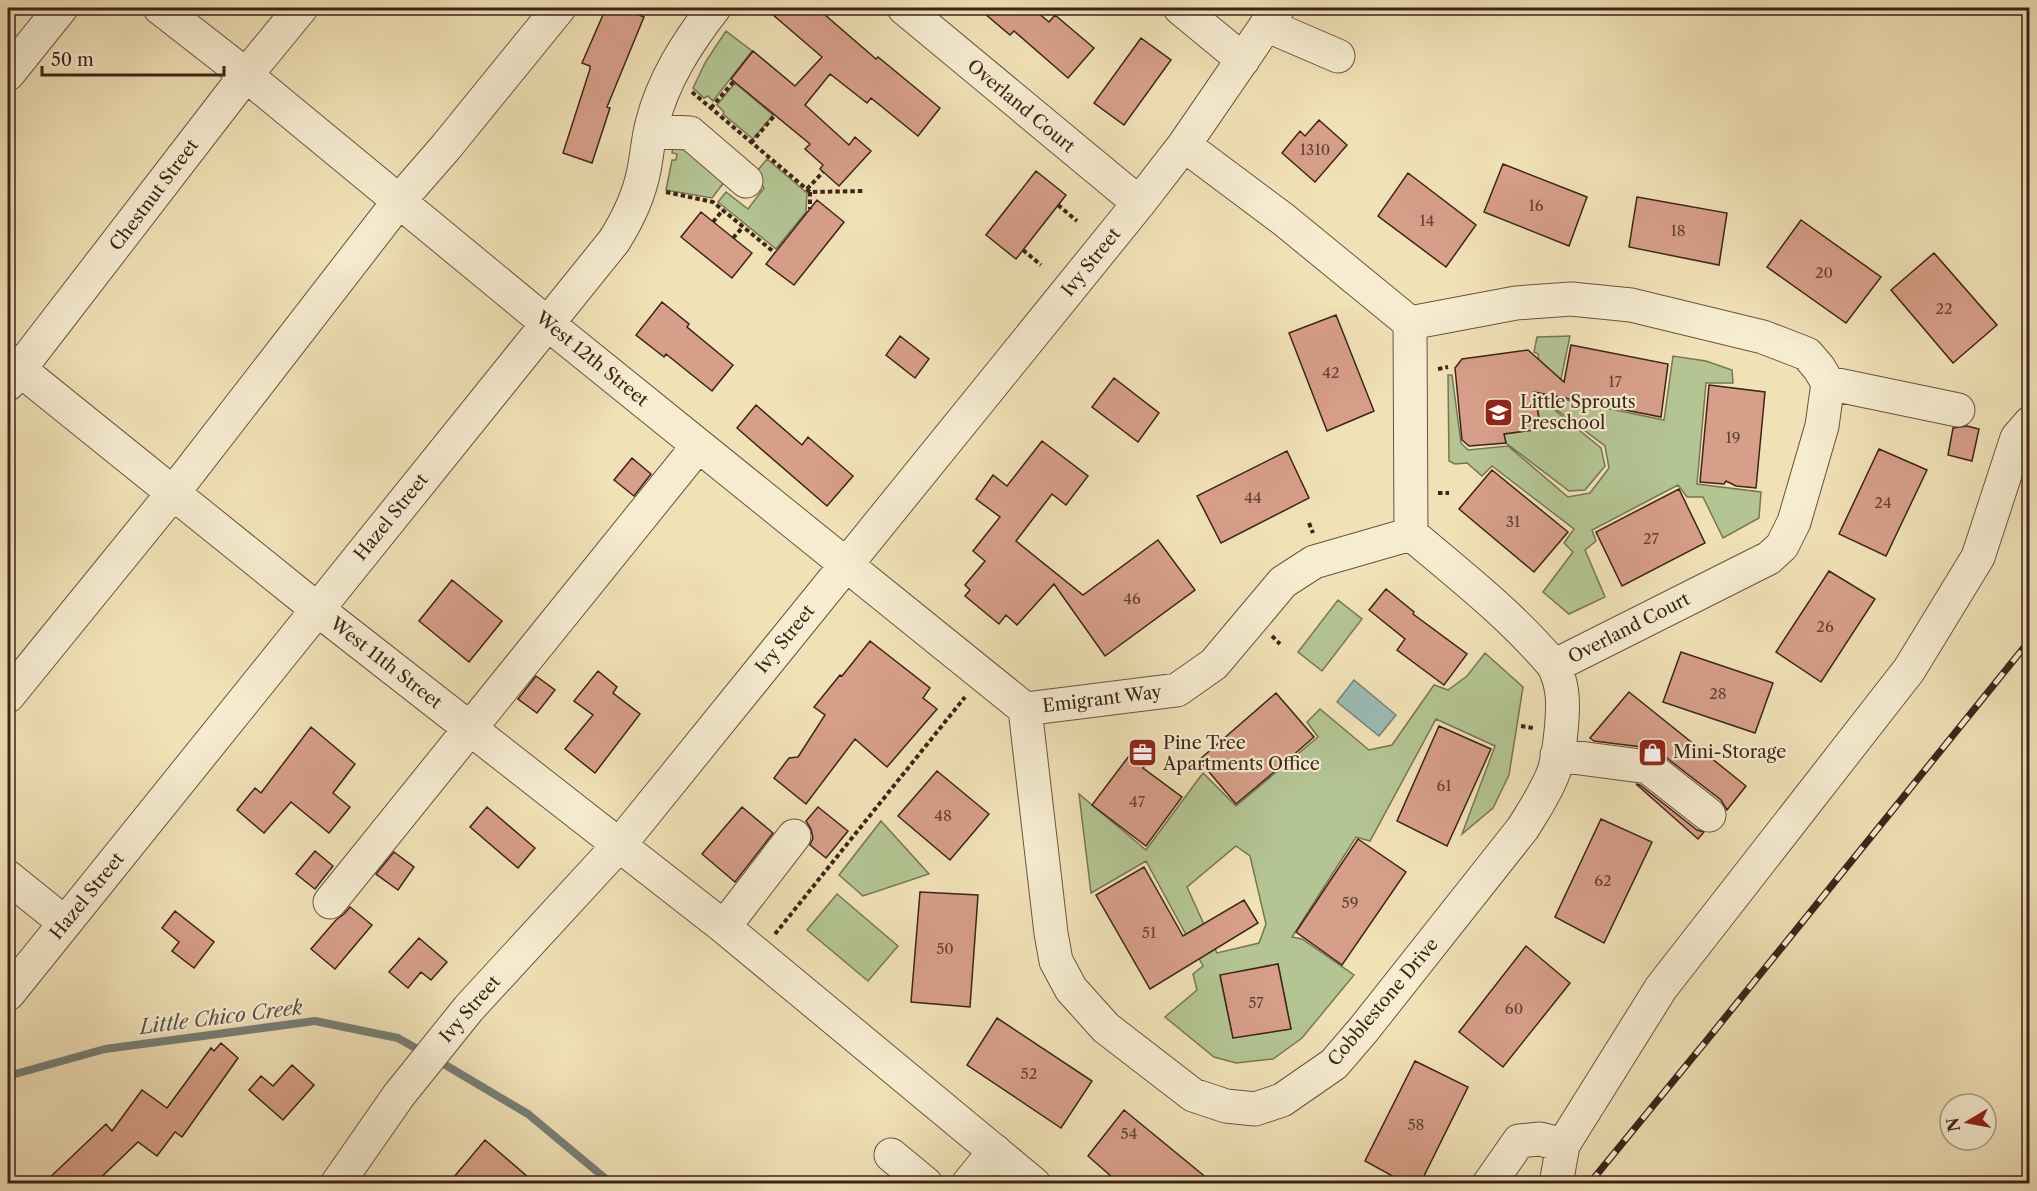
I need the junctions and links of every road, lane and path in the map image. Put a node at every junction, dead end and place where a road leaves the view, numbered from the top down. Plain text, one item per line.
1 (61, 8) edge
2 (160, 8) edge
3 (301, 8) edge
4 (559, 8) edge
5 (714, 8) edge
6 (904, 8) edge
7 (1180, 8) edge
8 (1272, 16) edge
9 (1338, 56) dead end
10 (1243, 60) junction
11 (8, 74) edge
12 (246, 75) junction
13 (734, 81) dead end
14 (689, 90) dead end
15 (710, 109) junction
16 (775, 115) dead end
17 (651, 131) junction
18 (751, 143) junction
19 (1184, 145) junction
20 (823, 172) dead end
21 (746, 182) dead end
22 (808, 190) junction
23 (663, 191) dead end
24 (863, 191) dead end
25 (399, 201) junction
26 (1139, 203) junction
27 (1058, 205) dead end
28 (810, 208) dead end
29 (723, 210) junction
30 (1077, 221) dead end
31 (713, 222) dead end
32 (743, 227) junction
33 (733, 238) dead end
34 (1023, 250) dead end
35 (775, 253) dead end
36 (1041, 265) dead end
37 (1410, 323) junction
38 (548, 324) junction
39 (12, 371) edge
40 (1828, 383) junction
41 (1958, 410) dead end
42 (2030, 423) edge
43 (698, 446) junction
44 (173, 493) junction
45 (1309, 523) dead end
46 (1313, 534) dead end
47 (1411, 534) junction
48 (844, 565) junction
49 (317, 609) junction
50 (1554, 666) junction
51 (8, 696) edge
52 (966, 696) dead end
53 (1025, 709) junction
54 (1521, 726) dead end
55 (471, 728) junction
56 (1548, 742) junction
57 (1709, 815) dead end
58 (794, 836) dead end
59 (620, 844) junction
60 (8, 877) edge
61 (330, 902) dead end
62 (65, 923) junction
63 (724, 927) junction
64 (771, 949) junction
65 (8, 994) edge
66 (1563, 1145) junction
67 (995, 1151) junction
68 (891, 1155) dead end
69 (337, 1184) edge
70 (926, 1184) edge
71 (968, 1184) edge
72 (1034, 1184) edge
73 (1489, 1184) edge
74 (1556, 1184) edge

1 - 11 street
2 - 12 street, West 12th Street
3 - 12 street, Chestnut Street
4 - 25 street
5 - 17 street, Hazel Street
6 - 26 street, Overland Court
7 - 10 street
8 - 9 street
8 - 10 street, Ivy Street
10 - 19 street, Ivy Street
12 - 25 street, West 12th Street
12 - 39 street, Chestnut Street
13 - 15 path
14 - 15 path
15 - 18 path
16 - 18 path
17 - 21 street
17 - 38 street, Hazel Street
18 - 22 path
19 - 26 street, Ivy Street
19 - 37 street
20 - 22 path
22 - 24 path
22 - 28 path
23 - 29 path
25 - 38 street, West 12th Street
25 - 44 street
26 - 48 street, Ivy Street
27 - 30 path
29 - 31 path
29 - 32 path
32 - 33 path
32 - 35 path
34 - 36 path
37 - 40 street
37 - 47 street
38 - 43 street, West 12th Street
38 - 49 street, Hazel Street
39 - 44 street, West 11th Street
40 - 41 street
40 - 50 street, Overland Court
42 - 66 street
43 - 48 street, West 12th Street
43 - 55 street
44 - 49 street, West 11th Street
44 - 51 street
45 - 46 path
47 - 50 street, Overland Court
47 - 53 street, Emigrant Way
48 - 53 street, West 12th Street
48 - 59 street, Ivy Street
49 - 55 street, West 11th Street
49 - 62 street, Hazel Street
50 - 56 street, Cobblestone Drive
52 - 64 path
53 - 56 street, Cobblestone Drive
54 - 56 path
55 - 59 street, West 11th Street
55 - 61 street
56 - 57 street
58 - 63 street
59 - 63 street, West 11th Street
59 - 69 street, Ivy Street
60 - 62 street
62 - 65 street, Hazel Street
63 - 64 street, West 11th Street
64 - 67 street, West 11th Street
66 - 73 street
66 - 74 street
67 - 71 street
67 - 72 street, West 11th Street
68 - 70 street

